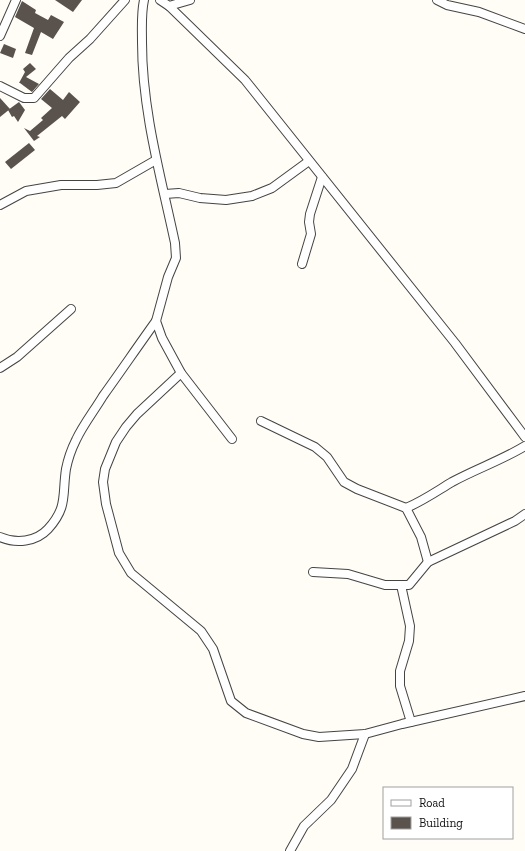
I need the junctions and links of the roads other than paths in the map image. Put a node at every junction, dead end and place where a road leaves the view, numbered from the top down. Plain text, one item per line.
1 (16, 0) edge
2 (125, 0) edge
3 (144, 0) edge
4 (160, 0) edge
5 (190, 0) edge
6 (437, 0) edge
7 (169, 6) junction
8 (525, 29) edge
9 (0, 36) edge
10 (0, 86) edge
11 (156, 160) junction
12 (309, 161) junction
13 (322, 177) junction
14 (165, 194) junction
15 (0, 205) edge
16 (302, 264) dead end
17 (71, 309) dead end
18 (156, 321) junction
19 (0, 368) edge
20 (181, 372) junction
21 (261, 422) dead end
22 (525, 437) edge
23 (232, 439) dead end
24 (525, 446) edge
25 (406, 508) junction
26 (525, 514) edge
27 (0, 537) edge
28 (428, 562) junction
29 (313, 572) dead end
30 (401, 585) junction
31 (525, 696) edge
32 (411, 722) junction
33 (365, 734) junction
34 (290, 851) edge

1 - 9 street
2 - 10 street
3 - 11 street
4 - 7 street
5 - 7 street
6 - 8 street
7 - 12 street
11 - 14 street
11 - 15 street
12 - 13 street
12 - 14 street
13 - 16 street
13 - 22 street
14 - 18 street
17 - 19 street
18 - 20 street
18 - 27 street
20 - 23 street
20 - 33 street
21 - 25 street
24 - 25 street
25 - 28 street
26 - 28 street
28 - 30 street
29 - 30 street
30 - 32 street
31 - 32 street
32 - 33 street
33 - 34 street

